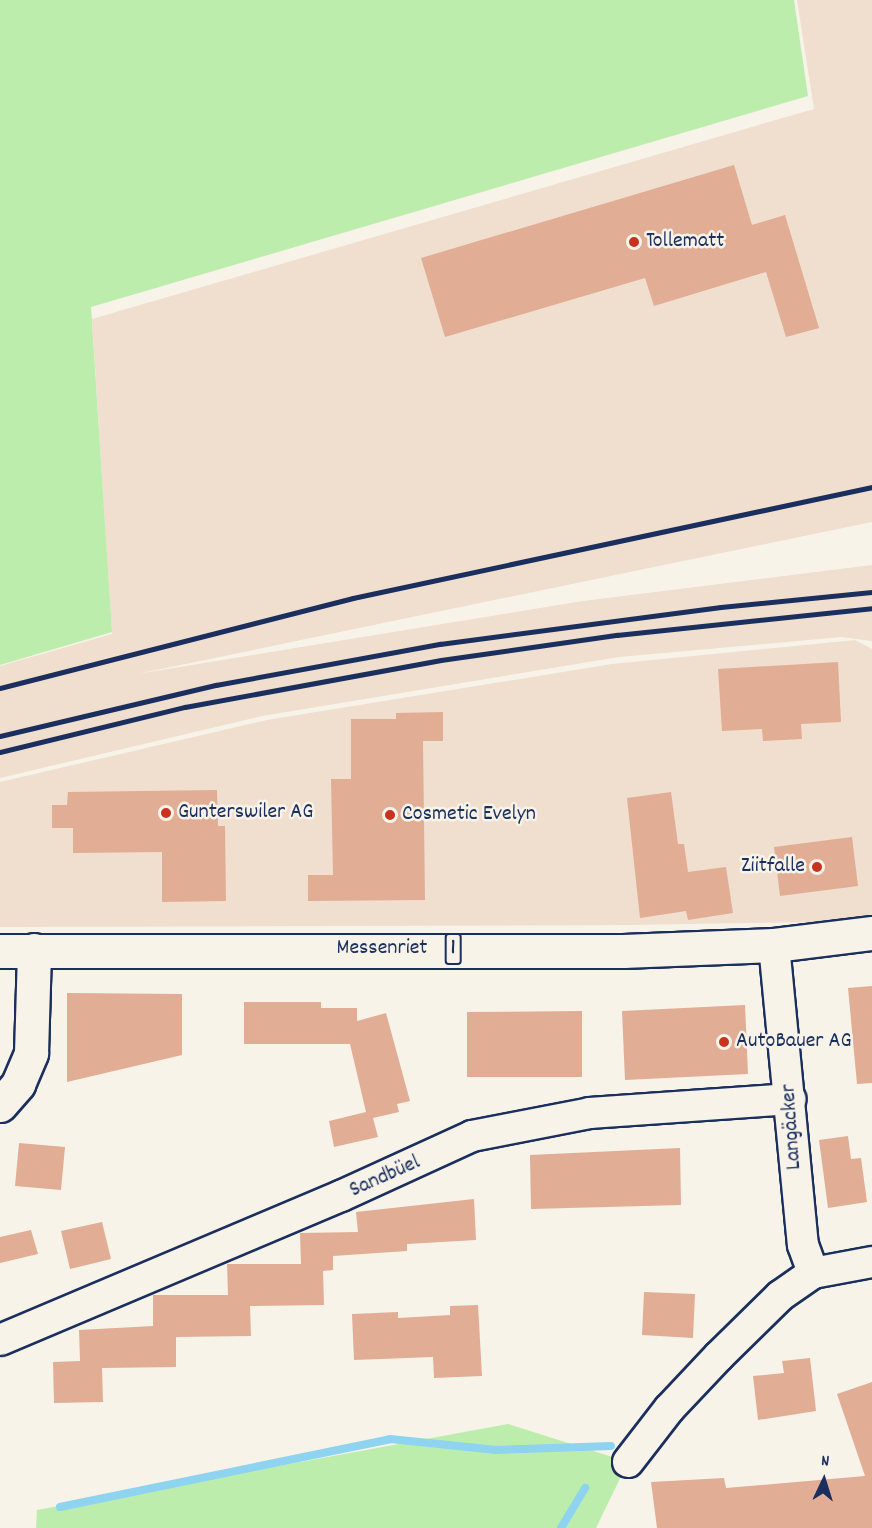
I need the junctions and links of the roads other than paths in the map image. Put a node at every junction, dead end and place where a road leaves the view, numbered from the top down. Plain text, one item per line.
1 (872, 933) edge
2 (774, 945) junction
3 (34, 950) junction
4 (0, 951) edge
5 (791, 1099) junction
6 (0, 1105) edge
7 (872, 1262) edge
8 (813, 1273) junction
9 (0, 1340) edge
10 (628, 1462) dead end

1 - 2 main road, Messenriet / 1
2 - 3 main road, Messenriet / 1
2 - 5 street, Langäcker
3 - 4 main road, Messenriet / 1
3 - 6 main road
5 - 8 street, Langäcker
5 - 9 street, Sandbüel
7 - 8 street
8 - 10 street

